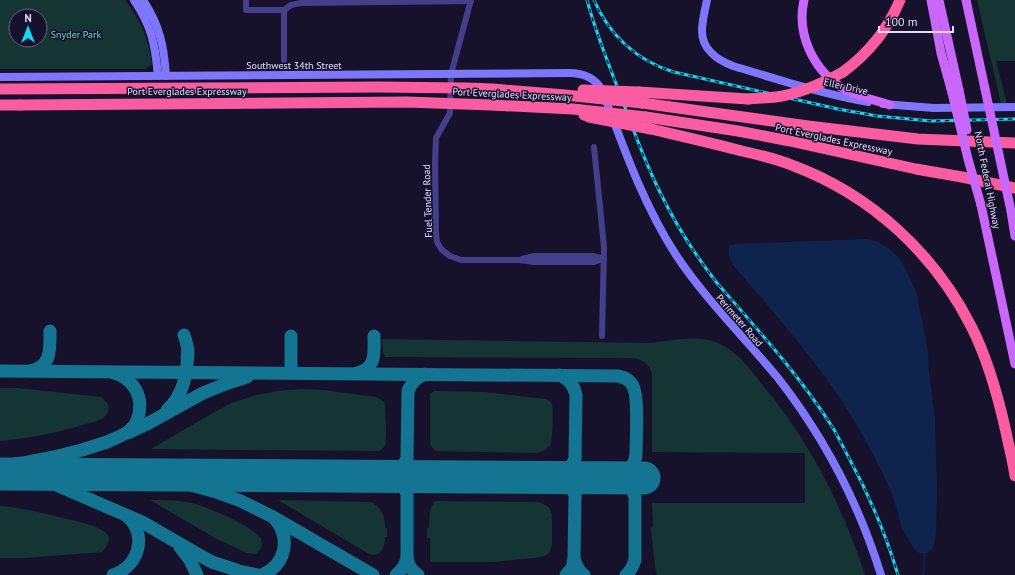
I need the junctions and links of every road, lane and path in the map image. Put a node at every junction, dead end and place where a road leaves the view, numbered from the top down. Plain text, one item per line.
1 (134, 0) edge
2 (143, 0) edge
3 (246, 0) edge
4 (471, 0) edge
5 (703, 0) edge
6 (707, 0) edge
7 (804, 0) edge
8 (900, 0) edge
9 (931, 0) edge
10 (939, 0) edge
11 (966, 0) edge
12 (284, 10) junction
13 (705, 12) junction
14 (284, 60) dead end
15 (451, 74) junction
16 (162, 76) junction
17 (588, 76) joint
18 (0, 77) edge
19 (0, 89) edge
20 (955, 90) junction
21 (640, 98) junction
22 (0, 105) edge
23 (890, 105) junction
24 (1015, 108) edge
25 (573, 109) junction
26 (918, 139) junction
27 (1015, 142) edge
28 (594, 147) dead end
29 (1015, 150) edge
30 (916, 169) junction
31 (1015, 188) edge
32 (1015, 196) edge
33 (1015, 236) edge
34 (604, 259) junction
35 (602, 336) dead end
36 (1015, 364) edge
37 (1015, 476) edge
38 (881, 575) edge

1 - 16 street
2 - 16 street
3 - 12 street
4 - 12 street
4 - 15 street, Fuel Tender Road
5 - 13 street
6 - 13 street, Eller Drive
7 - 23 main road
8 - 21 highway, bridge
9 - 20 main road
10 - 20 main road, North Federal Highway
11 - 33 main road, North Federal Highway, bridge
12 - 14 street
13 - 23 street, Eller Drive
15 - 16 street, Southwest 34th Street
15 - 17 street, Southwest 34th Street
15 - 34 street, Fuel Tender Road
16 - 18 street, Southwest 34th Street
17 - 38 street, Perimeter Road
19 - 21 highway, Port Everglades Expressway, bridge
20 - 36 main road, North Federal Highway, bridge
21 - 26 highway, Port Everglades Expressway
22 - 25 highway, Port Everglades Expressway, bridge
23 - 24 street, Eller Drive
25 - 30 highway, Port Everglades Expressway, bridge
25 - 37 highway, bridge
26 - 27 highway, Port Everglades Expressway
26 - 29 highway
28 - 34 street
30 - 31 highway, Port Everglades Expressway
30 - 32 highway
34 - 35 street

